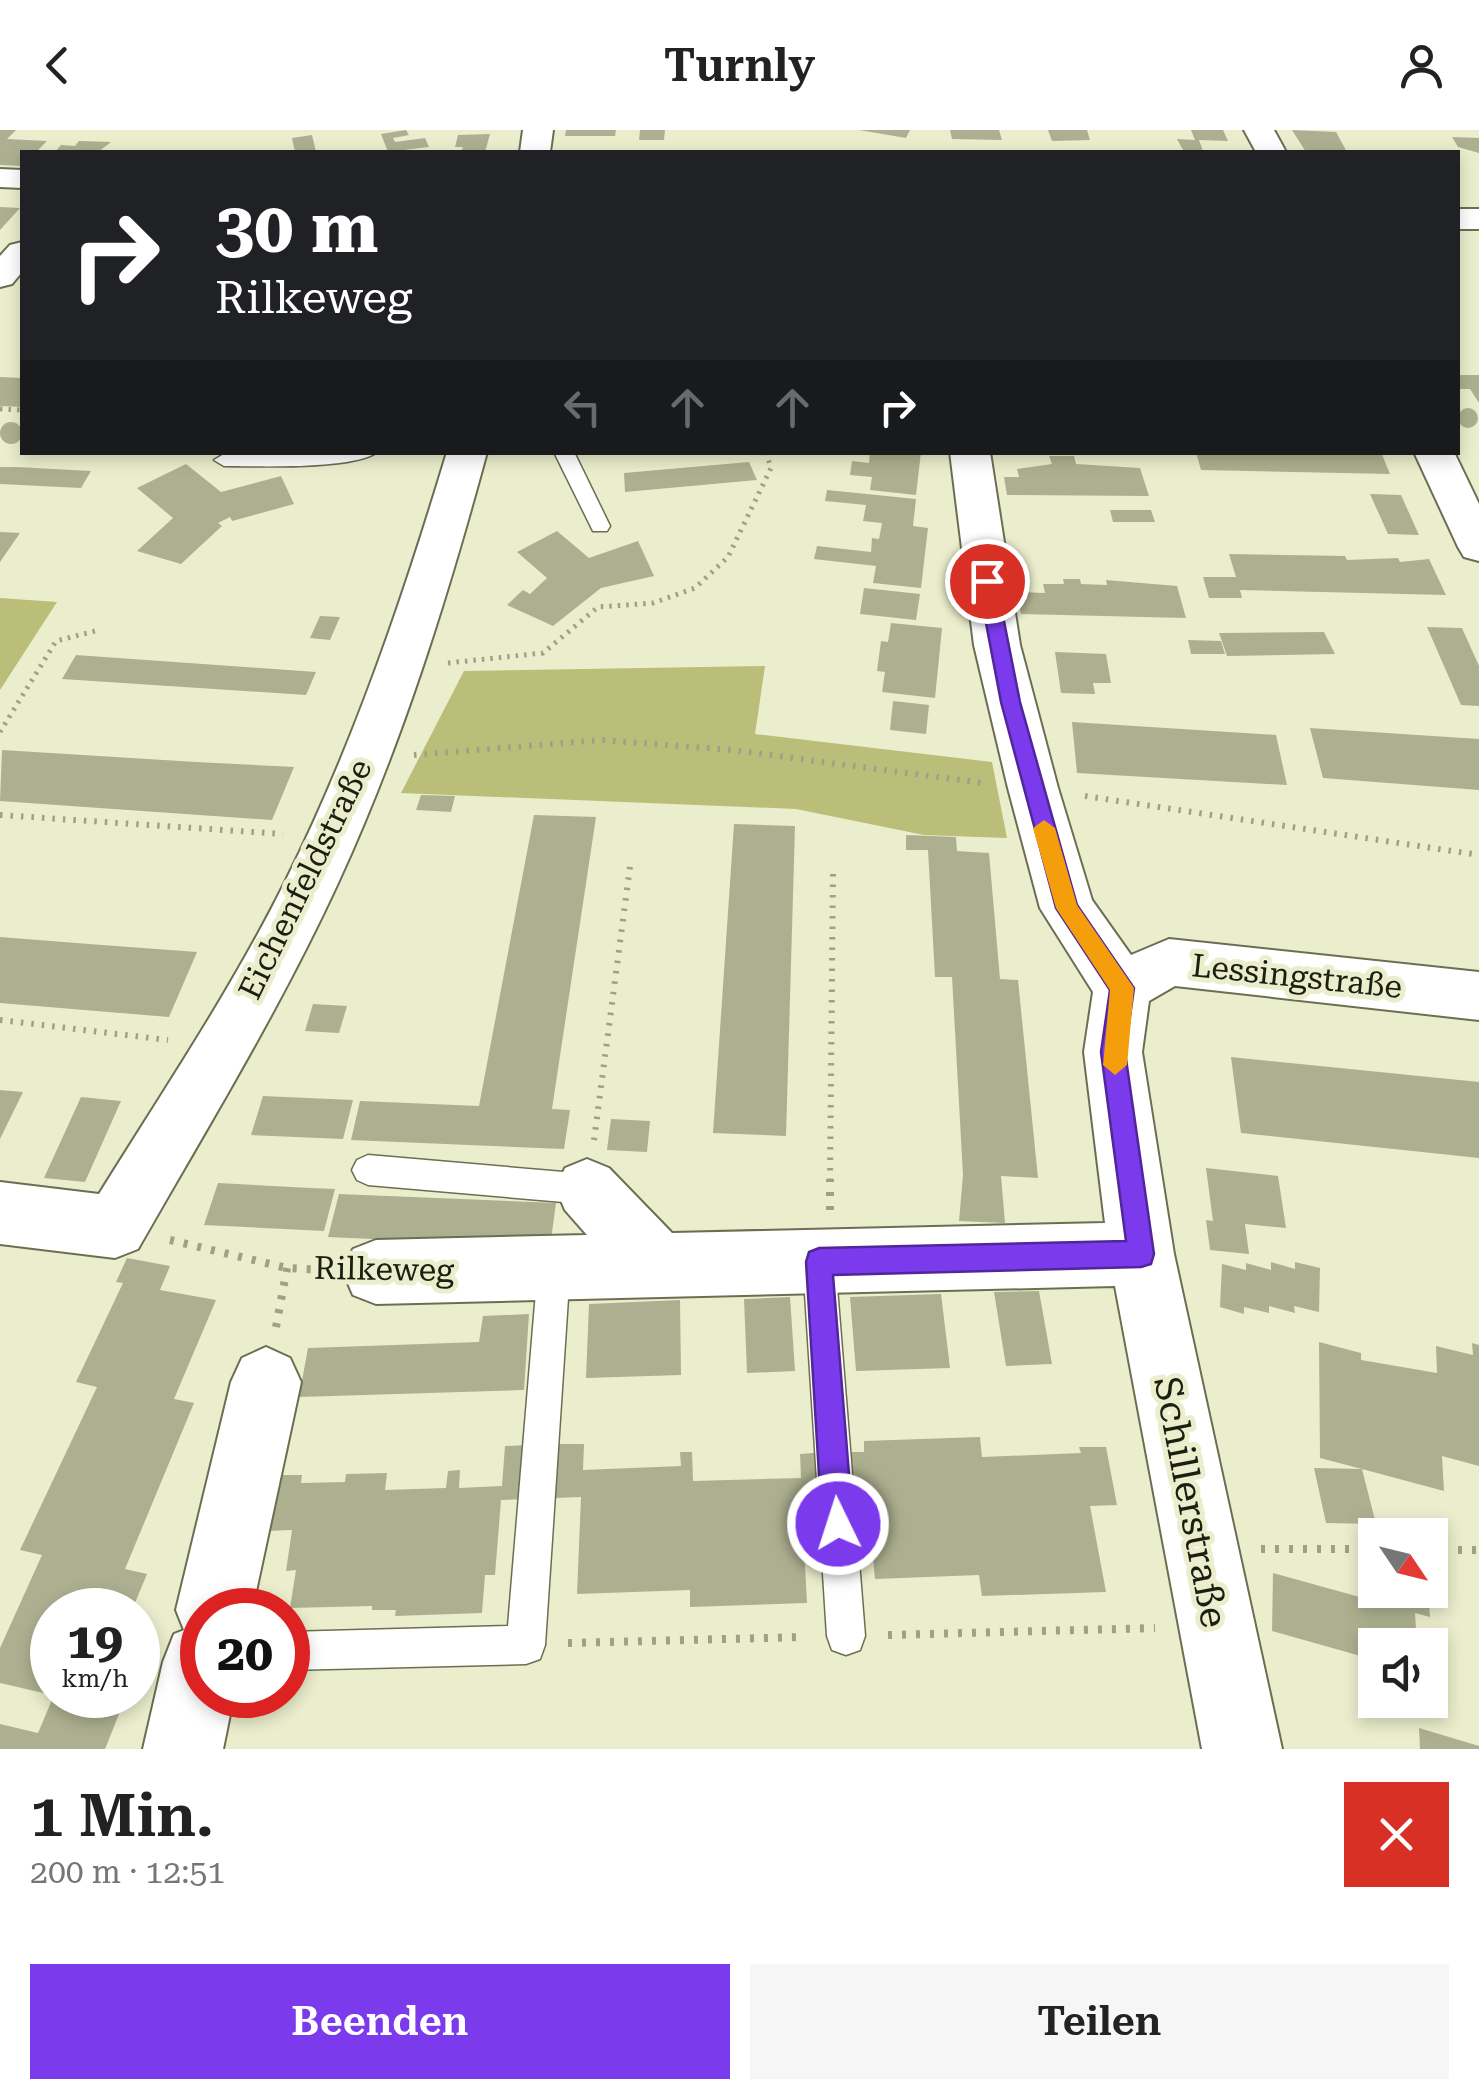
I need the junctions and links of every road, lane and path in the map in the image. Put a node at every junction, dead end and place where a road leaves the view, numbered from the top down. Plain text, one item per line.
1 (20, 254) edge
2 (0, 277) edge
3 (345, 455) edge
4 (466, 455) edge
5 (565, 455) edge
6 (767, 455) edge
7 (970, 455) edge
8 (1435, 455) edge
9 (224, 460) dead end
10 (600, 526) dead end
11 (1479, 546) edge
12 (95, 631) dead end
13 (402, 664) junction
14 (0, 732) edge
15 (365, 758) junction
16 (1032, 788) junction
17 (0, 815) edge
18 (332, 838) junction
19 (1479, 855) edge
20 (631, 859) dead end
21 (832, 872) dead end
22 (1122, 988) junction
23 (1479, 996) edge
24 (0, 1020) edge
25 (223, 1046) junction
26 (368, 1170) dead end
27 (587, 1189) junction
28 (0, 1213) edge
29 (115, 1227) junction
30 (1141, 1254) junction
31 (824, 1262) junction
32 (658, 1266) junction
33 (554, 1268) junction
34 (376, 1272) joint
35 (266, 1382) dead end
36 (1201, 1548) junction
37 (1358, 1550) edge
38 (1448, 1550) edge
39 (1479, 1550) edge
40 (219, 1588) edge
41 (846, 1636) dead end
42 (310, 1650) edge
43 (190, 1718) edge
44 (183, 1749) edge
45 (1242, 1749) edge

1 - 2 street
3 - 9 lane
4 - 13 street, Eichenfeldstraße
5 - 10 lane
6 - 13 path
7 - 16 street
8 - 11 street
12 - 14 path
13 - 15 street, Eichenfeldstraße
15 - 16 path
15 - 18 street, Eichenfeldstraße
16 - 19 path
16 - 22 street
17 - 18 path
18 - 25 street, Eichenfeldstraße
20 - 27 path
21 - 31 path
22 - 23 street, Lessingstraße
22 - 30 street, Schillerstraße
24 - 25 path
25 - 29 street, Eichenfeldstraße
26 - 27 lane
27 - 32 street
28 - 29 street
29 - 34 path, Rilkeweg
30 - 31 street, Rilkeweg
30 - 36 street, Schillerstraße
31 - 32 street, Rilkeweg
31 - 41 lane
32 - 33 street, Rilkeweg
33 - 34 street, Rilkeweg
33 - 42 lane
35 - 40 street
36 - 37 path
36 - 45 street, Schillerstraße
38 - 39 path
43 - 44 street

